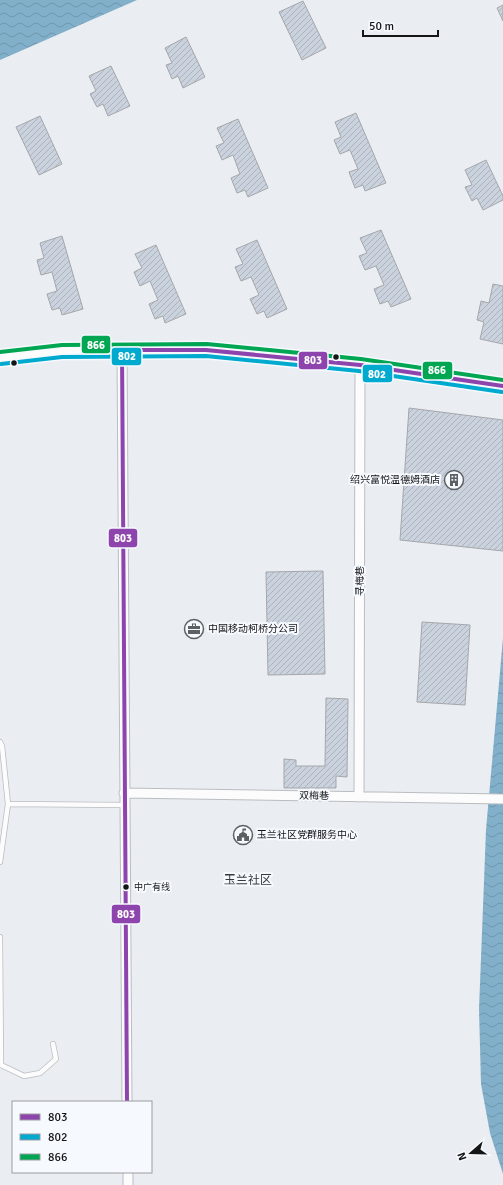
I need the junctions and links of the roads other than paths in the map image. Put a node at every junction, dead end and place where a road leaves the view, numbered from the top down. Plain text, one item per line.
1 (122, 350) junction
2 (0, 358) edge
3 (360, 365) junction
4 (503, 386) edge
5 (0, 742) edge
6 (124, 793) junction
7 (359, 797) junction
8 (503, 799) edge
9 (8, 804) junction
10 (124, 805) junction
11 (0, 862) edge
12 (0, 938) edge
13 (53, 1044) dead end
14 (127, 1101) edge
15 (128, 1173) edge
16 (128, 1185) edge

1 - 2 street
1 - 3 street
1 - 6 street
3 - 4 street
3 - 7 street, 寻梅巷
5 - 9 lane
6 - 7 street, 双梅巷
6 - 10 street
7 - 8 street, 双梅巷
9 - 10 lane
9 - 11 lane
10 - 14 street
12 - 13 lane
15 - 16 street

